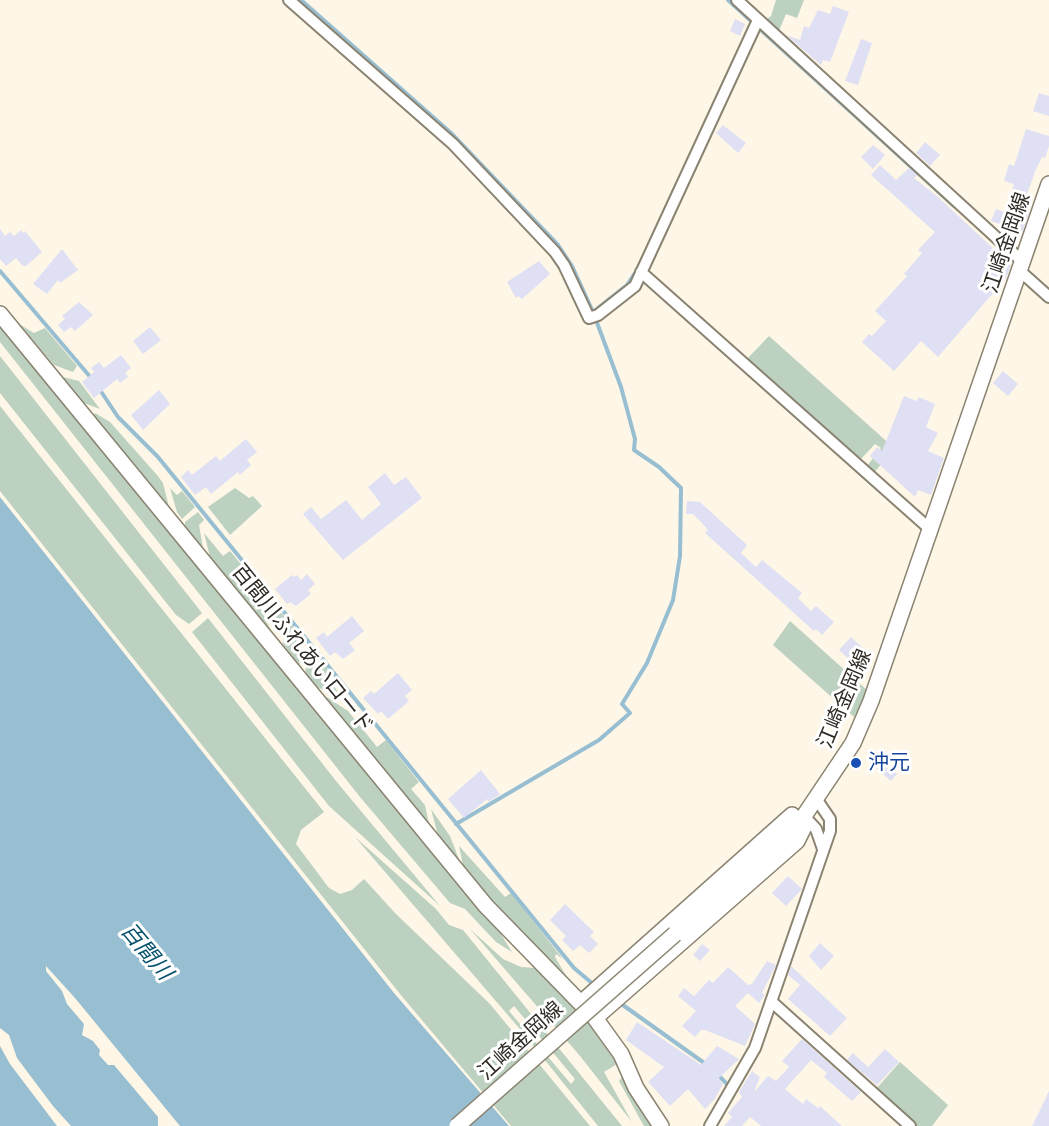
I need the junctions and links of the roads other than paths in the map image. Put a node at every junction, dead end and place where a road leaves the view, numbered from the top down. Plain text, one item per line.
1 (289, 0) edge
2 (737, 0) edge
3 (756, 23) junction
4 (1049, 184) edge
5 (1021, 266) junction
6 (641, 272) junction
7 (1049, 297) edge
8 (0, 314) edge
9 (931, 530) junction
10 (817, 800) junction
11 (804, 816) junction
12 (823, 849) junction
13 (581, 1002) junction
14 (772, 1002) junction
15 (595, 1018) junction
16 (457, 1126) edge
17 (661, 1126) edge
18 (710, 1126) edge
19 (910, 1126) edge

1 - 6 street
2 - 3 street
3 - 5 street
3 - 6 street
4 - 5 main road, 江崎金岡線
5 - 7 street
5 - 9 main road, 江崎金岡線
6 - 9 street
8 - 13 main road, 百間川ふれあいロード
9 - 10 main road, 江崎金岡線
10 - 11 main road, 江崎金岡線
10 - 12 street
10 - 13 main road
11 - 12 street
11 - 15 main road
11 - 16 main road, 江崎金岡線, bridge
12 - 14 street
13 - 15 main road, 百間川ふれあいロード
14 - 18 street
14 - 19 street
15 - 17 main road, 百間川ふれあいロード

